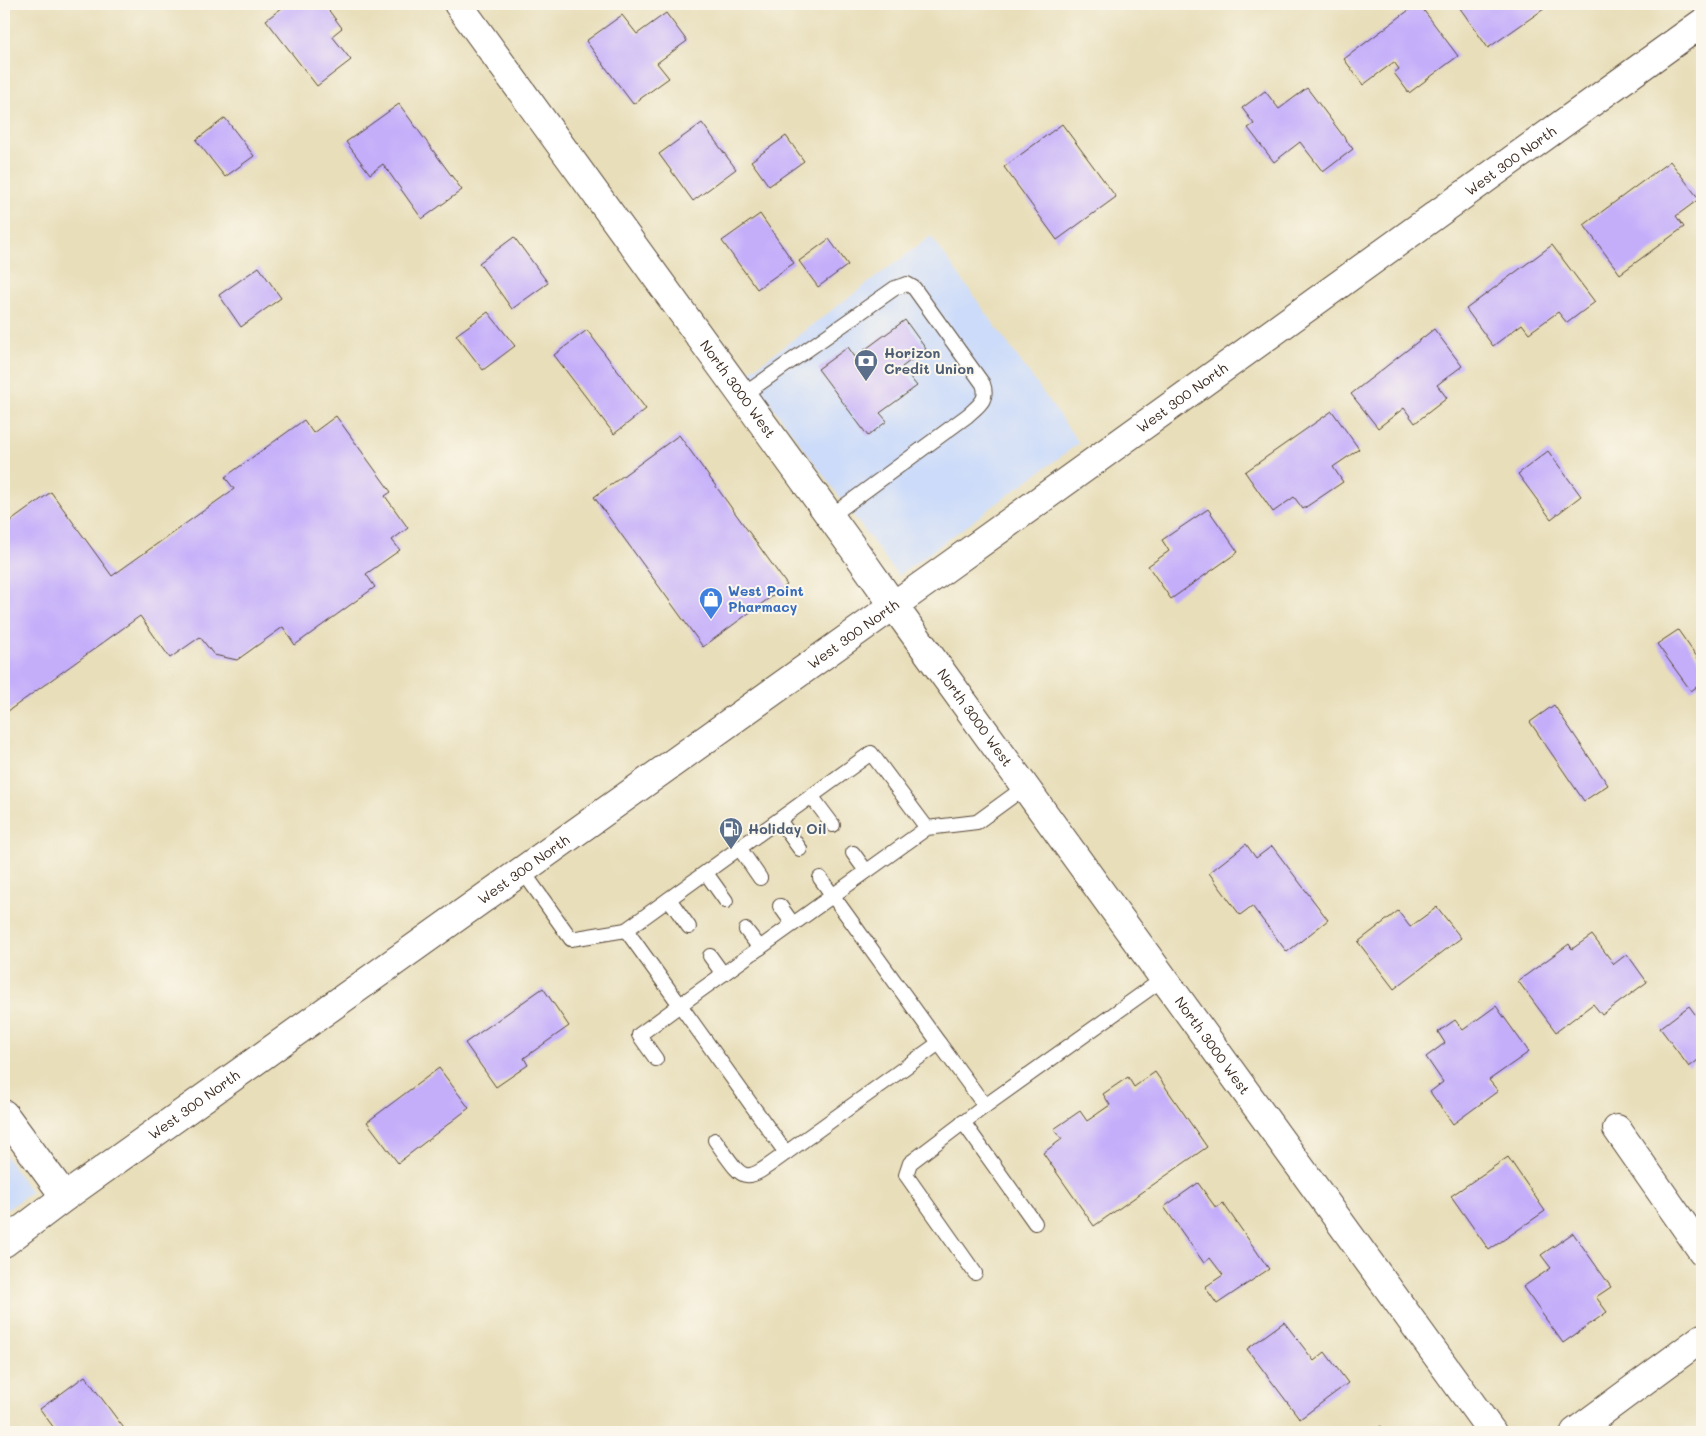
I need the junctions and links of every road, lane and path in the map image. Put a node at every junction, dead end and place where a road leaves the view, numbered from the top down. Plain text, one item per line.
1 (458, 4) edge
2 (1702, 23) edge
3 (743, 395) junction
4 (831, 516) junction
5 (894, 606) junction
6 (1025, 787) junction
7 (812, 796) junction
8 (779, 820) junction
9 (833, 825) dead end
10 (927, 828) junction
11 (740, 849) junction
12 (800, 849) dead end
13 (853, 854) dead end
14 (522, 870) junction
15 (866, 871) junction
16 (706, 873) junction
17 (760, 878) dead end
18 (820, 878) dead end
19 (833, 896) junction
20 (669, 899) junction
21 (726, 902) dead end
22 (780, 906) dead end
23 (793, 924) junction
24 (689, 927) dead end
25 (626, 930) junction
26 (746, 930) dead end
27 (760, 948) junction
28 (710, 956) dead end
29 (723, 974) junction
30 (1163, 978) junction
31 (680, 1005) junction
32 (939, 1043) junction
33 (656, 1059) dead end
34 (985, 1106) junction
35 (4, 1114) edge
36 (963, 1122) junction
37 (1617, 1129) dead end
38 (715, 1140) dead end
39 (786, 1153) junction
40 (65, 1198) junction
41 (1035, 1223) dead end
42 (4, 1243) edge
43 (1702, 1251) edge
44 (975, 1274) dead end
45 (1702, 1338) edge
46 (1492, 1432) edge
47 (1575, 1432) edge

1 - 3 main road, North 3000 West
2 - 5 main road, West 300 North
3 - 4 main road, North 3000 West
3 - 4 lane
4 - 5 main road, North 3000 West
5 - 6 main road, North 3000 West
5 - 14 main road, West 300 North
6 - 10 lane
6 - 30 main road, North 3000 West
7 - 8 lane
7 - 9 lane
7 - 10 lane
8 - 11 lane
8 - 12 lane
10 - 15 lane
11 - 16 lane
11 - 17 lane
13 - 15 lane
14 - 25 lane
14 - 40 main road, West 300 North
15 - 19 lane
16 - 20 lane
16 - 21 lane
18 - 19 lane
19 - 23 lane
19 - 32 lane
20 - 24 lane
20 - 25 lane
22 - 23 lane
23 - 27 lane
25 - 31 lane
26 - 27 lane
27 - 29 lane
28 - 29 lane
29 - 31 lane
30 - 34 lane
30 - 46 main road, North 3000 West
31 - 33 lane
31 - 39 lane
32 - 34 lane
32 - 39 lane
34 - 36 lane
35 - 40 main road
36 - 41 lane
36 - 44 lane
37 - 43 main road
38 - 39 lane
40 - 42 main road, West 300 North
45 - 47 main road

